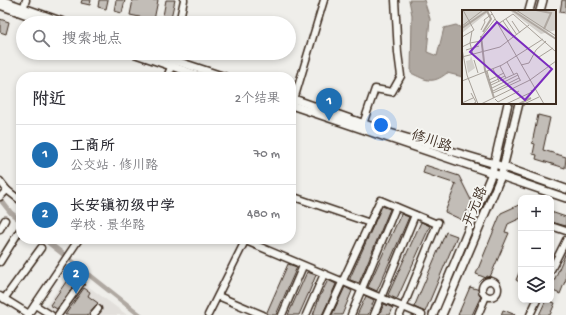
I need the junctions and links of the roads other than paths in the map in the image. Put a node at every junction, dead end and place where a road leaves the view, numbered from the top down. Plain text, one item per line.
1 (1, 0) edge
2 (26, 0) edge
3 (184, 0) edge
4 (324, 0) edge
5 (394, 0) edge
6 (532, 0) edge
7 (543, 0) edge
8 (0, 5) edge
9 (529, 10) edge
10 (540, 10) edge
11 (23, 11) junction
12 (34, 16) edge
13 (41, 16) edge
14 (181, 16) edge
15 (172, 60) edge
16 (168, 72) edge
17 (195, 72) edge
18 (209, 72) edge
19 (296, 90) edge
20 (296, 104) edge
21 (508, 104) edge
22 (519, 104) edge
23 (362, 126) junction
24 (495, 164) junction
25 (504, 167) junction
26 (492, 173) junction
27 (501, 176) junction
28 (0, 181) edge
29 (566, 189) edge
30 (7, 190) junction
31 (0, 197) edge
32 (16, 197) edge
33 (296, 198) edge
34 (566, 198) edge
35 (396, 207) junction
36 (415, 215) junction
37 (5, 220) dead end
38 (370, 223) junction
39 (554, 227) edge
40 (0, 229) edge
41 (566, 231) edge
42 (16, 236) edge
43 (566, 240) edge
44 (76, 244) edge
45 (244, 244) edge
46 (255, 244) edge
47 (41, 248) dead end
48 (563, 254) edge
49 (0, 262) edge
50 (303, 266) junction
51 (553, 267) edge
52 (324, 274) junction
53 (342, 282) junction
54 (81, 283) dead end
55 (361, 290) junction
56 (218, 296) junction
57 (486, 296) dead end
58 (2, 298) edge
59 (381, 298) junction
60 (536, 303) edge
61 (35, 305) junction
62 (404, 307) junction
63 (98, 309) dead end
64 (28, 314) edge
65 (51, 315) edge
66 (58, 315) edge
67 (93, 315) edge
68 (208, 315) edge
69 (263, 315) edge
70 (282, 315) edge
71 (306, 315) edge
72 (327, 315) edge
73 (350, 315) edge
74 (374, 315) edge
75 (400, 315) edge
76 (422, 315) edge
77 (433, 315) edge
78 (442, 315) edge
79 (478, 315) edge
80 (530, 315) edge

1 - 11 main road
2 - 11 street
3 - 14 street
4 - 19 street
5 - 23 street
6 - 9 main road
7 - 10 main road
8 - 11 main road
11 - 12 main road
11 - 13 main road
15 - 16 street
15 - 17 main road
15 - 18 main road
20 - 23 main road, 修川路
21 - 24 main road, 开元路
22 - 25 main road, 开元路
23 - 24 main road, 修川路
23 - 26 main road, 修川路
24 - 25 main road, 修川路
24 - 26 main road, 开元路
25 - 27 main road, 开元路
25 - 29 main road, 修川路
26 - 27 main road, 修川路
26 - 77 main road, 开元路
27 - 34 main road, 修川路
27 - 78 main road, 开元路
28 - 30 street
30 - 31 street
30 - 32 street
33 - 38 street
35 - 36 street
35 - 38 street
35 - 55 street
36 - 59 street
36 - 62 street
37 - 40 street
38 - 53 street
39 - 41 street
42 - 49 street
43 - 48 street
44 - 61 street
45 - 56 street
46 - 50 street
47 - 58 street
48 - 51 street
50 - 52 street
50 - 70 street
52 - 53 street
52 - 71 street
53 - 55 street
53 - 72 street
54 - 66 street
55 - 59 street
55 - 73 street
56 - 68 street
56 - 69 street
57 - 79 street
58 - 64 street
59 - 62 street
59 - 74 street
60 - 80 street
61 - 64 street
61 - 65 street
62 - 75 street
62 - 76 street
63 - 67 street

